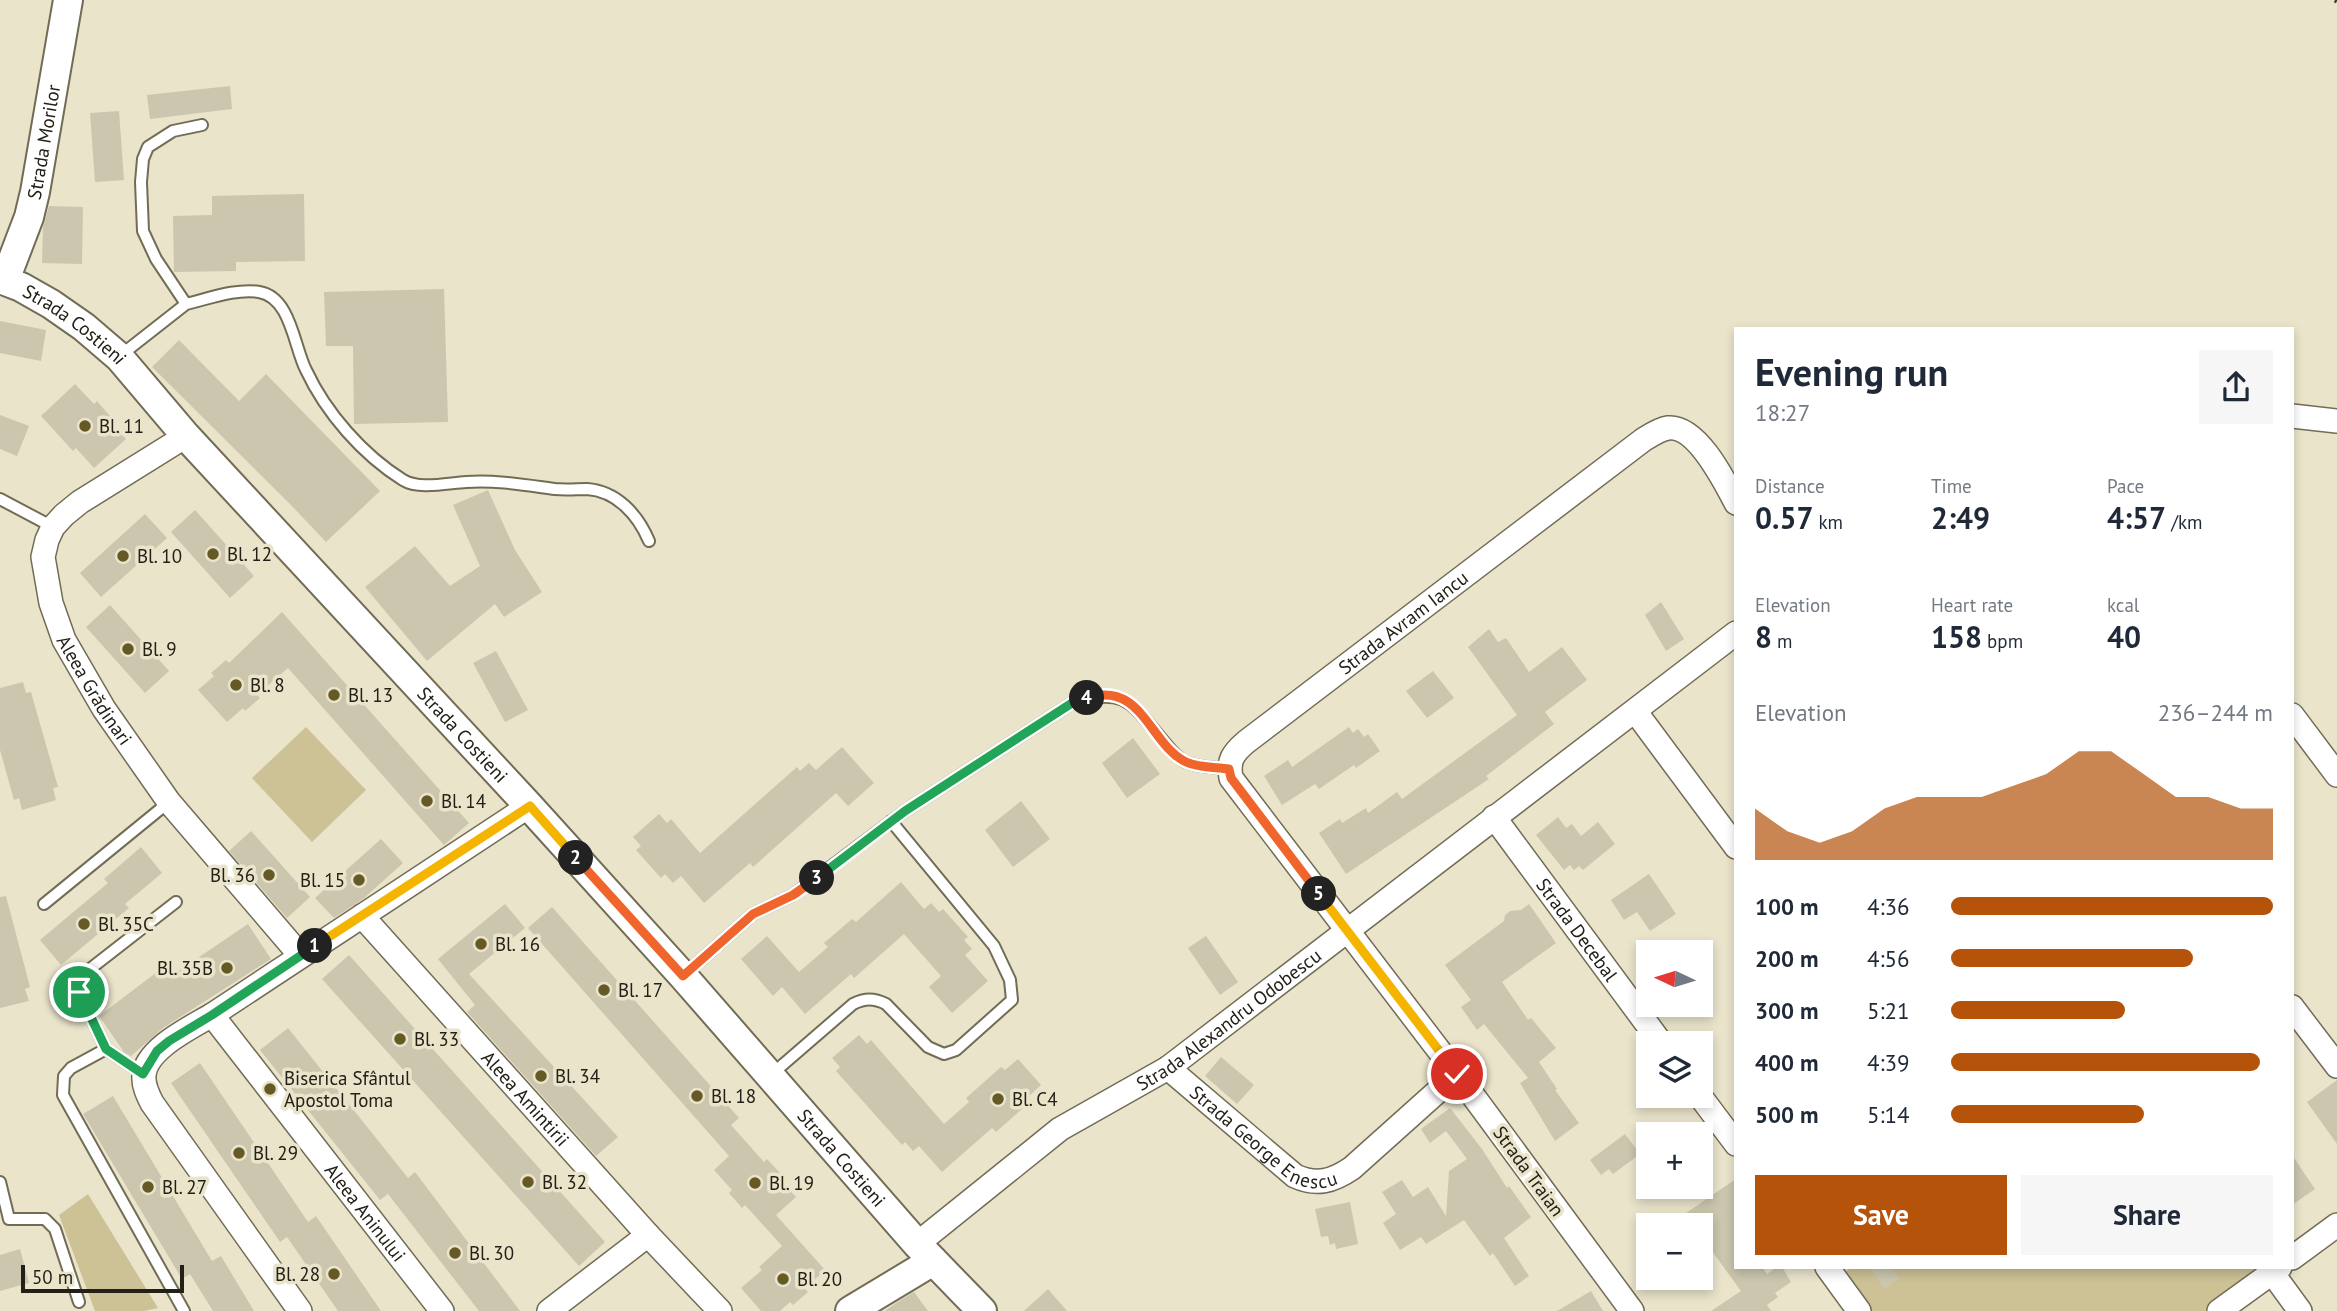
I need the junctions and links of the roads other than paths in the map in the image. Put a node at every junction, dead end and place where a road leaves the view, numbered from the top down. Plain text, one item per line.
1 (68, 0) edge
2 (202, 125) dead end
3 (2, 280) edge
4 (186, 304) junction
5 (119, 357) junction
6 (2294, 416) edge
7 (2337, 421) edge
8 (186, 436) junction
9 (0, 499) edge
10 (1734, 500) edge
11 (53, 527) junction
12 (649, 541) dead end
13 (1734, 635) edge
14 (1635, 711) junction
15 (2294, 718) edge
16 (1229, 769) junction
17 (2337, 775) edge
18 (169, 803) junction
19 (530, 806) junction
20 (1494, 817) junction
21 (891, 821) junction
22 (1734, 844) edge
23 (176, 902) dead end
24 (44, 904) dead end
25 (362, 916) junction
26 (1348, 931) junction
27 (300, 955) junction
28 (683, 976) junction
29 (2294, 1010) edge
30 (212, 1015) junction
31 (1652, 1031) edge
32 (106, 1049) junction
33 (2337, 1066) edge
34 (1168, 1068) junction
35 (143, 1074) junction
36 (1457, 1074) junction
37 (769, 1075) junction
38 (1709, 1108) edge
39 (1734, 1141) edge
40 (0, 1182) edge
41 (4, 1220) edge
42 (2337, 1225) edge
43 (648, 1235) junction
44 (925, 1253) junction
45 (2294, 1257) edge
46 (2274, 1269) edge
47 (1834, 1270) edge
48 (79, 1301) dead end
49 (184, 1311) edge
50 (300, 1311) edge
51 (442, 1311) edge
52 (549, 1311) edge
53 (720, 1311) edge
54 (850, 1311) edge
55 (982, 1311) edge
56 (1632, 1311) edge
57 (1859, 1311) edge
58 (2219, 1311) edge
59 (2300, 1311) edge

1 - 3 street, Strada Morilor
2 - 4 lane
3 - 5 street, Strada Costieni
4 - 5 lane
4 - 12 lane
5 - 8 street, Strada Costieni
6 - 7 street
8 - 11 street
8 - 19 street, Strada Costieni
9 - 11 lane
10 - 16 street, Strada Avram Iancu
11 - 18 street, Aleea Grădinari
13 - 14 street, Strada Alexandru Odobescu
14 - 20 street, Strada Alexandru Odobescu
14 - 22 street
15 - 17 street
16 - 21 lane
16 - 26 street
18 - 24 lane
18 - 27 street, Aleea Grădinari
19 - 25 street
19 - 28 street, Strada Costieni
20 - 26 street, Strada Alexandru Odobescu
20 - 31 street, Strada Decebal
21 - 28 lane
21 - 37 lane
23 - 32 lane
25 - 27 street
25 - 43 street, Aleea Amintirii
26 - 34 street, Strada Alexandru Odobescu
26 - 36 street, Strada Traian
27 - 30 street
28 - 37 street, Strada Costieni
29 - 33 street
30 - 35 street
30 - 51 street, Aleea Aninului
32 - 35 lane
32 - 49 lane
34 - 36 street, Strada George Enescu
34 - 44 street, Strada Alexandru Odobescu
35 - 50 street
36 - 56 street, Strada Traian
37 - 44 street, Strada Costieni
38 - 39 street
40 - 41 lane
41 - 48 lane
42 - 45 street
43 - 52 street
43 - 53 street, Aleea Amintirii
44 - 54 street
44 - 55 street, Strada Costieni
46 - 58 street
46 - 59 street
47 - 57 street

